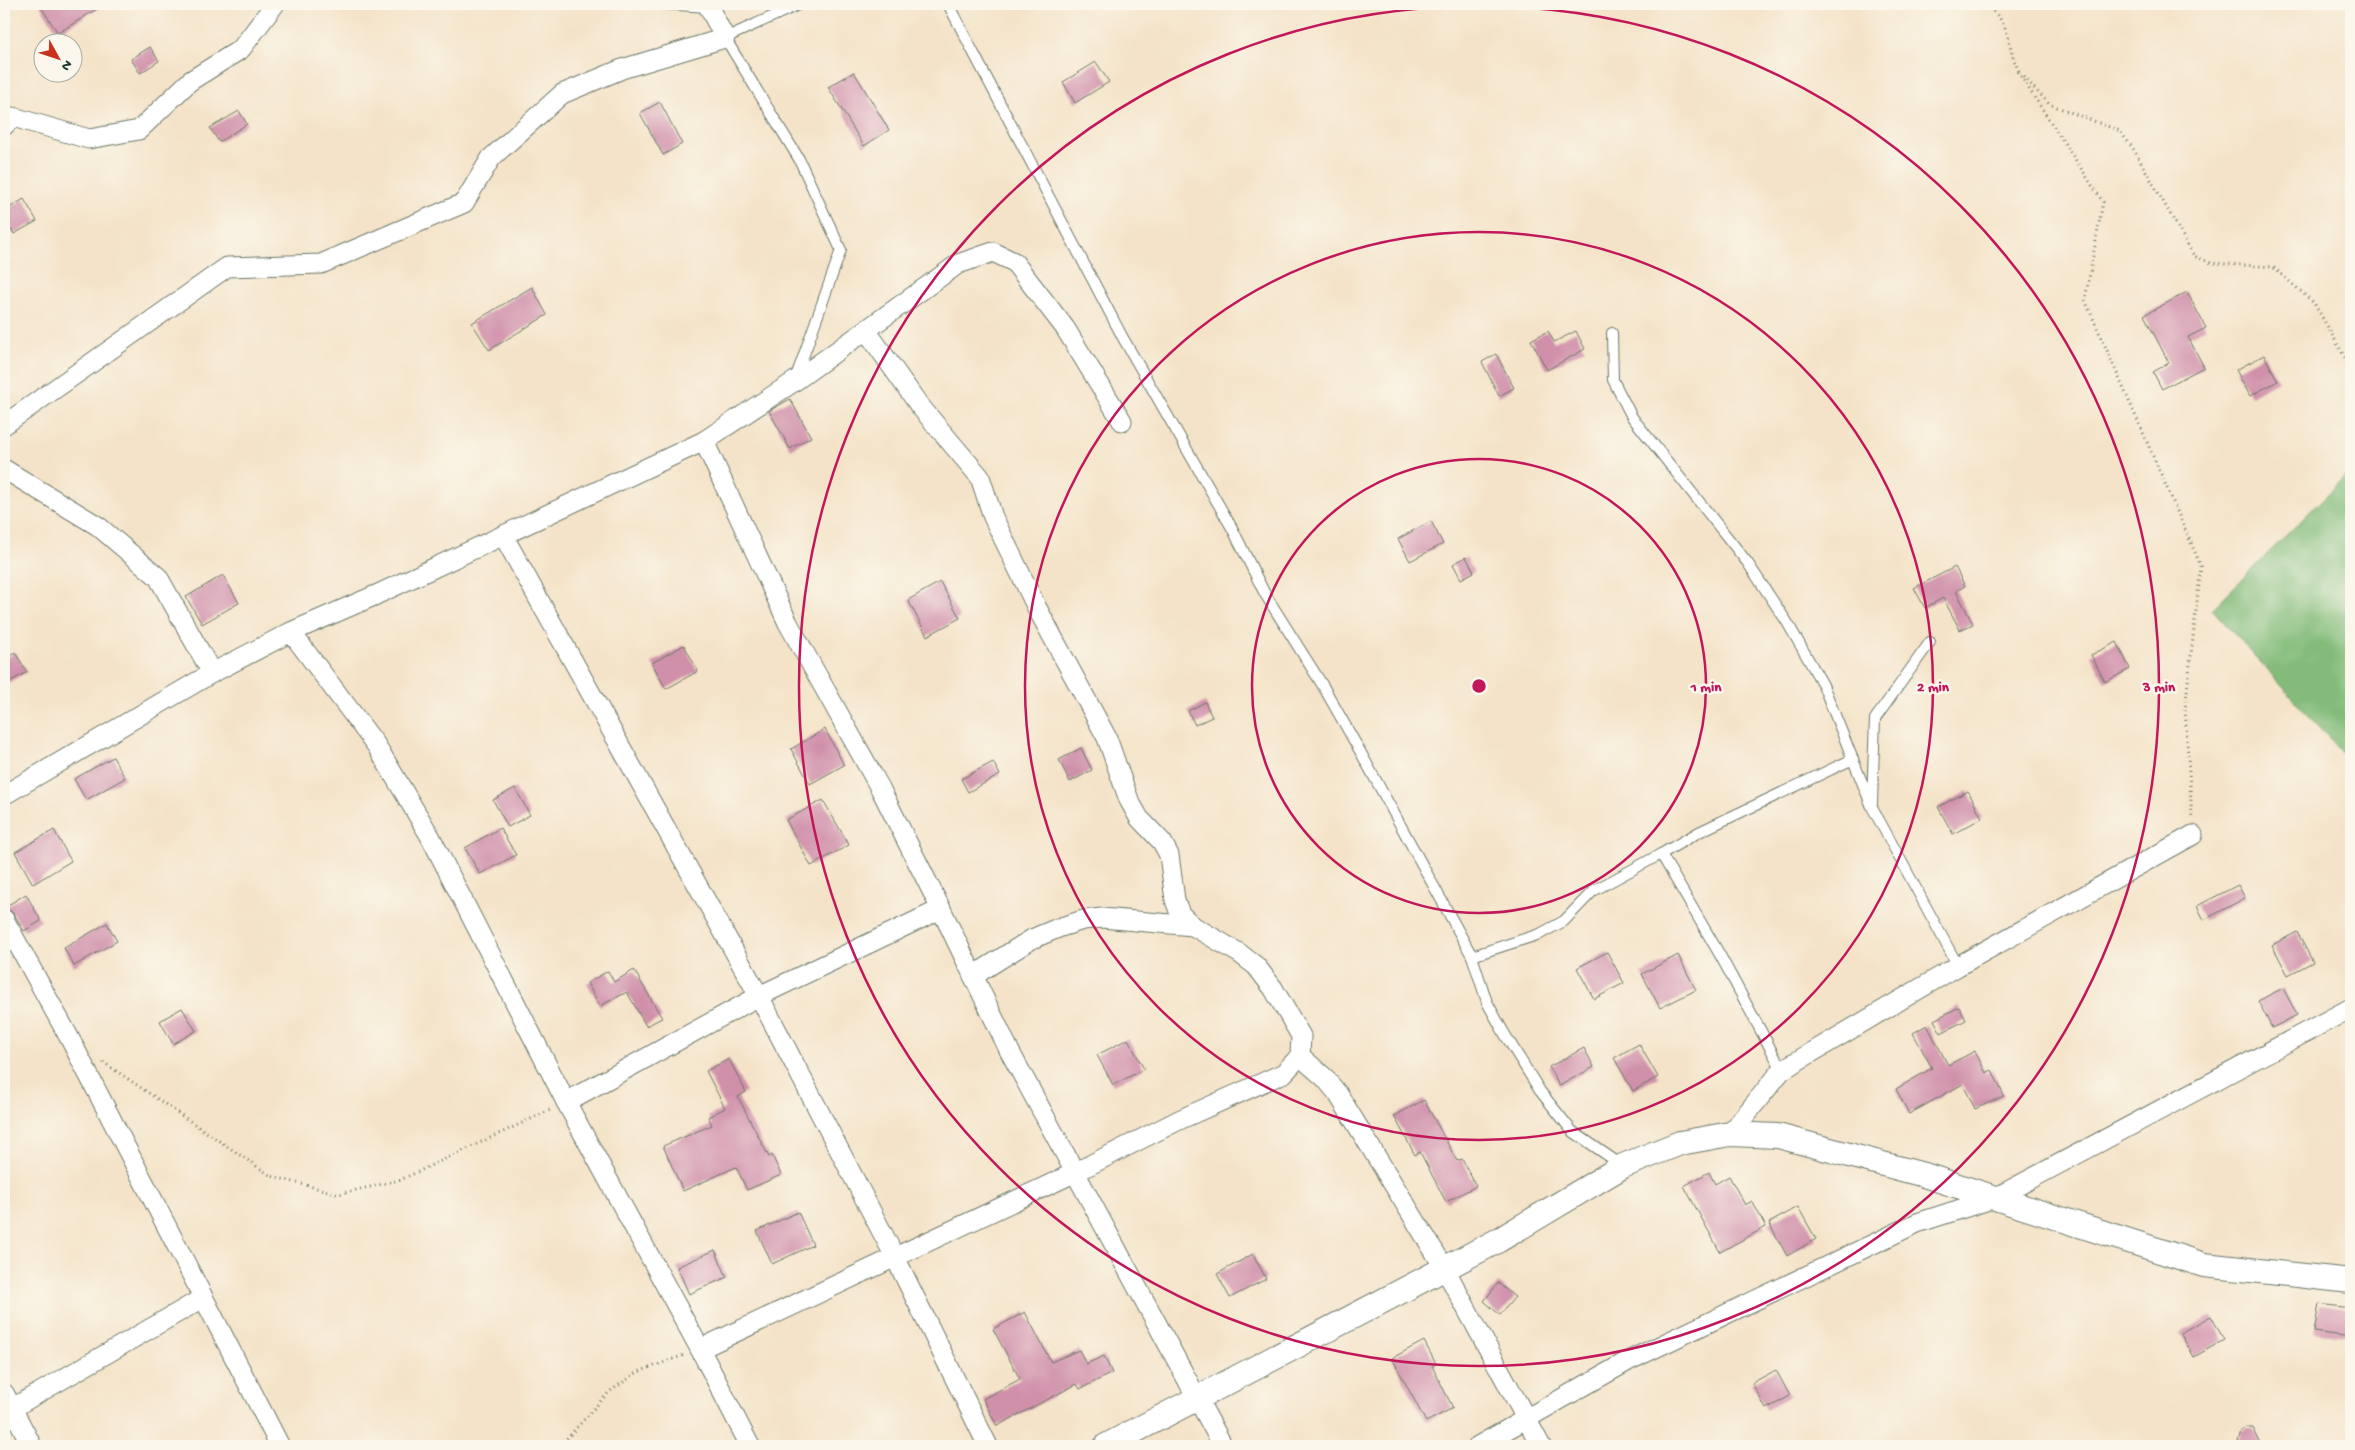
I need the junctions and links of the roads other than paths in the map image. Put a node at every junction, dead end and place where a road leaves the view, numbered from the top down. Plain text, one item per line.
1 (275, 4) edge
2 (663, 4) edge
3 (800, 4) edge
4 (948, 4) edge
5 (708, 5) edge
6 (725, 38) junction
7 (4, 126) edge
8 (866, 330) junction
9 (1612, 333) dead end
10 (795, 381) junction
11 (1122, 421) dead end
12 (4, 425) edge
13 (704, 441) junction
14 (4, 469) edge
15 (503, 535) junction
16 (291, 632) junction
17 (1930, 642) dead end
18 (212, 673) junction
19 (1853, 759) junction
20 (4, 795) edge
21 (1872, 807) junction
22 (2193, 835) road end
23 (1661, 854) junction
24 (941, 909) junction
25 (4, 919) edge
26 (1193, 926) junction
27 (1472, 956) junction
28 (1958, 966) junction
29 (973, 976) junction
30 (759, 996) junction
31 (2351, 1008) edge
32 (1300, 1056) junction
33 (1782, 1070) junction
34 (566, 1102) junction
35 (1730, 1134) junction
36 (1623, 1166) junction
37 (1076, 1172) junction
38 (1995, 1198) junction
39 (895, 1257) junction
40 (1446, 1269) junction
41 (2351, 1281) edge
42 (203, 1298) junction
43 (700, 1349) junction
44 (1197, 1398) junction
45 (6, 1405) edge
46 (1527, 1419) junction
47 (32, 1446) edge
48 (280, 1446) edge
49 (750, 1446) edge
50 (988, 1446) edge
51 (1106, 1446) edge
52 (1223, 1446) edge
53 (1478, 1446) edge
54 (1541, 1446) edge

1 - 7 street
2 - 5 lane
3 - 6 lane
4 - 27 lane
5 - 6 street
6 - 10 lane
6 - 12 street
8 - 10 street
8 - 11 street
8 - 26 street
9 - 19 lane
10 - 13 street
13 - 15 street
13 - 24 street
14 - 18 street
15 - 16 street
15 - 30 street
16 - 18 street
16 - 34 street
17 - 21 lane
18 - 20 street
19 - 21 lane
19 - 23 lane
21 - 28 lane
22 - 28 street
23 - 27 lane
23 - 33 lane
24 - 29 street
24 - 30 street
25 - 42 street
26 - 29 street
26 - 32 street
27 - 36 lane
28 - 33 street
29 - 37 street
30 - 34 street
30 - 39 street
31 - 38 street
32 - 37 street
32 - 40 street
33 - 35 street
34 - 43 street
35 - 36 street
35 - 38 street
36 - 40 street
37 - 39 street
37 - 44 street
38 - 41 street
38 - 46 street
39 - 43 street
39 - 50 street
40 - 44 street
40 - 46 street
42 - 45 street
42 - 48 street
43 - 49 street
44 - 51 street
44 - 52 street
45 - 47 street
46 - 53 street
46 - 54 street

